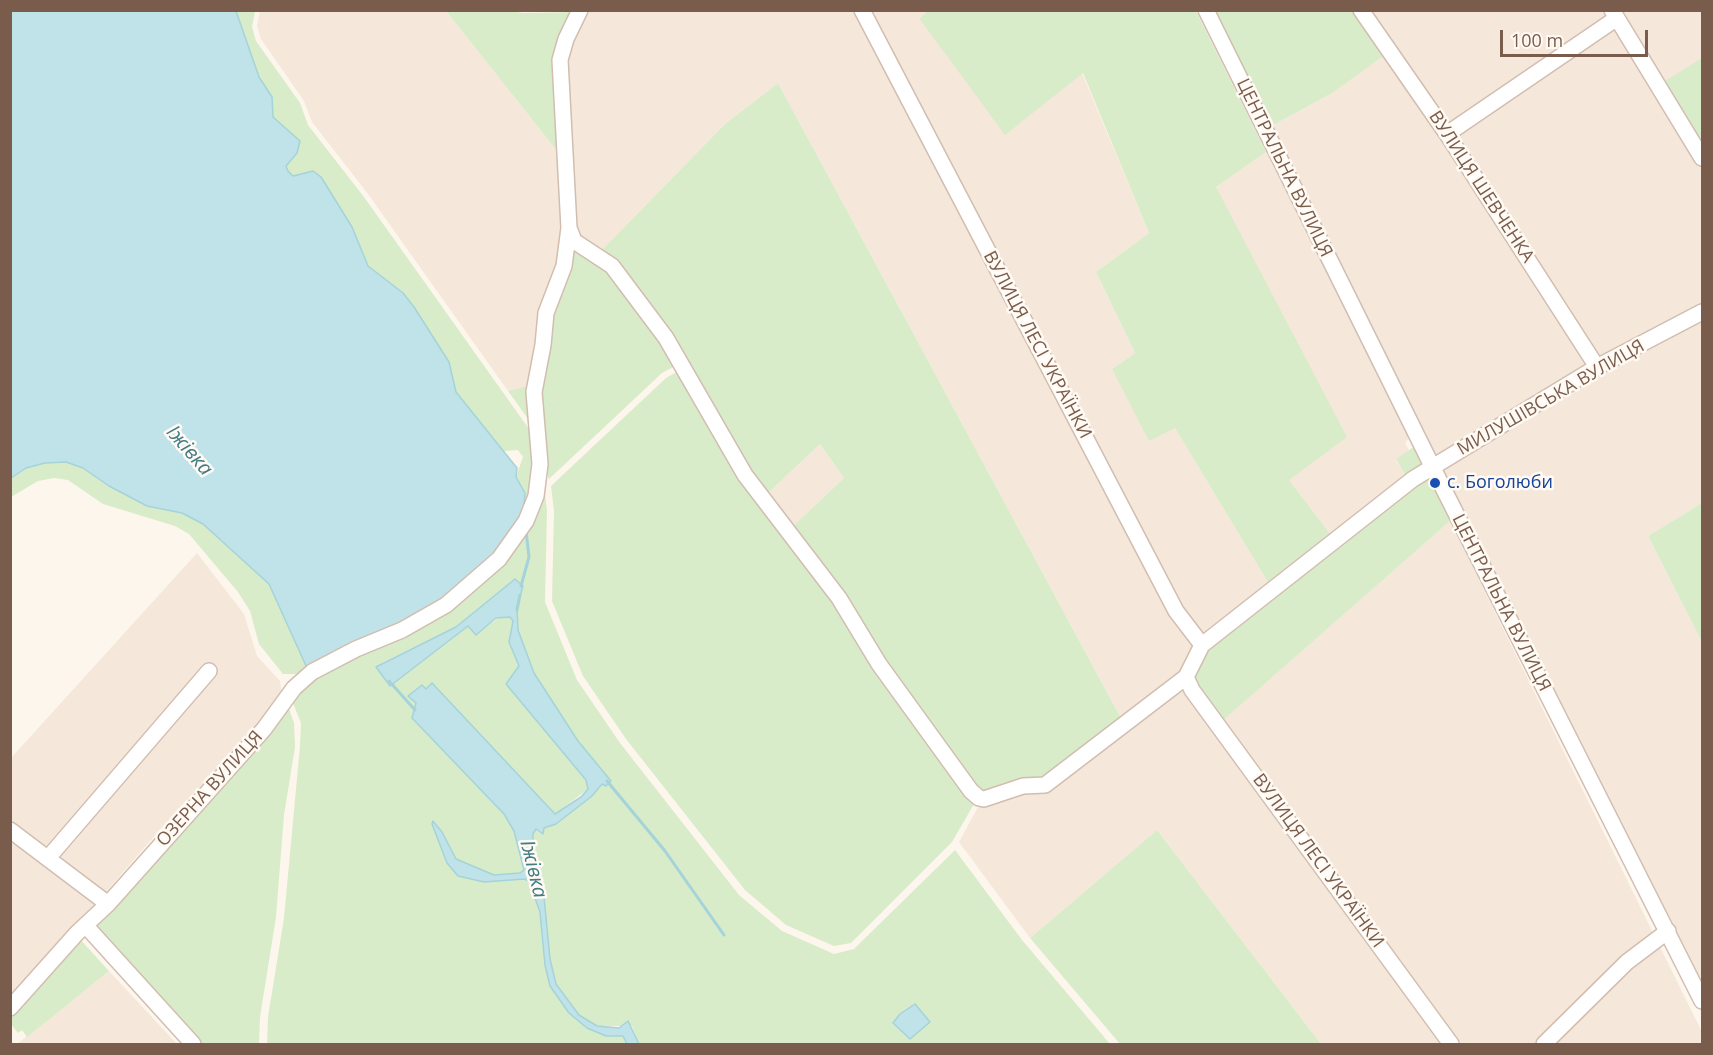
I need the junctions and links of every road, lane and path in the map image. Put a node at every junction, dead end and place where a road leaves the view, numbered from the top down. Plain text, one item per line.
1 (580, 10) edge
2 (862, 10) edge
3 (1206, 10) edge
4 (1361, 10) edge
5 (1615, 14) edge
6 (1447, 134) junction
7 (1702, 158) edge
8 (569, 228) junction
9 (1702, 312) edge
10 (1597, 367) junction
11 (1433, 468) junction
12 (1202, 645) junction
13 (209, 671) dead end
14 (1186, 677) junction
15 (10, 830) edge
16 (48, 858) junction
17 (108, 904) junction
18 (86, 926) junction
19 (1668, 931) junction
20 (1702, 1001) edge
21 (10, 1008) edge
22 (193, 1044) edge
23 (1451, 1044) edge
24 (1544, 1044) edge

1 - 8 street, ОЗЕРНА ВУЛИЦЯ
2 - 12 street, ВУЛИЦЯ ЛЕСІ УКРАЇНКИ
3 - 11 street, ЦЕНТРАЛЬНА ВУЛИЦЯ
4 - 6 street, ВУЛИЦЯ ШЕВЧЕНКА
5 - 6 street
5 - 7 street
6 - 10 street, ВУЛИЦЯ ШЕВЧЕНКА
8 - 14 street
8 - 17 street, ОЗЕРНА ВУЛИЦЯ
9 - 10 street, МИЛУШІВСЬКА ВУЛИЦЯ
10 - 11 street, МИЛУШІВСЬКА ВУЛИЦЯ
11 - 12 street, МИЛУШІВСЬКА ВУЛИЦЯ
11 - 19 street, ЦЕНТРАЛЬНА ВУЛИЦЯ
12 - 14 street
13 - 16 street
14 - 23 street, ВУЛИЦЯ ЛЕСІ УКРАЇНКИ
15 - 16 street
16 - 17 street
17 - 18 street, ОЗЕРНА ВУЛИЦЯ
18 - 21 street, ОЗЕРНА ВУЛИЦЯ
18 - 22 street
19 - 20 street, ЦЕНТРАЛЬНА ВУЛИЦЯ
19 - 24 street

